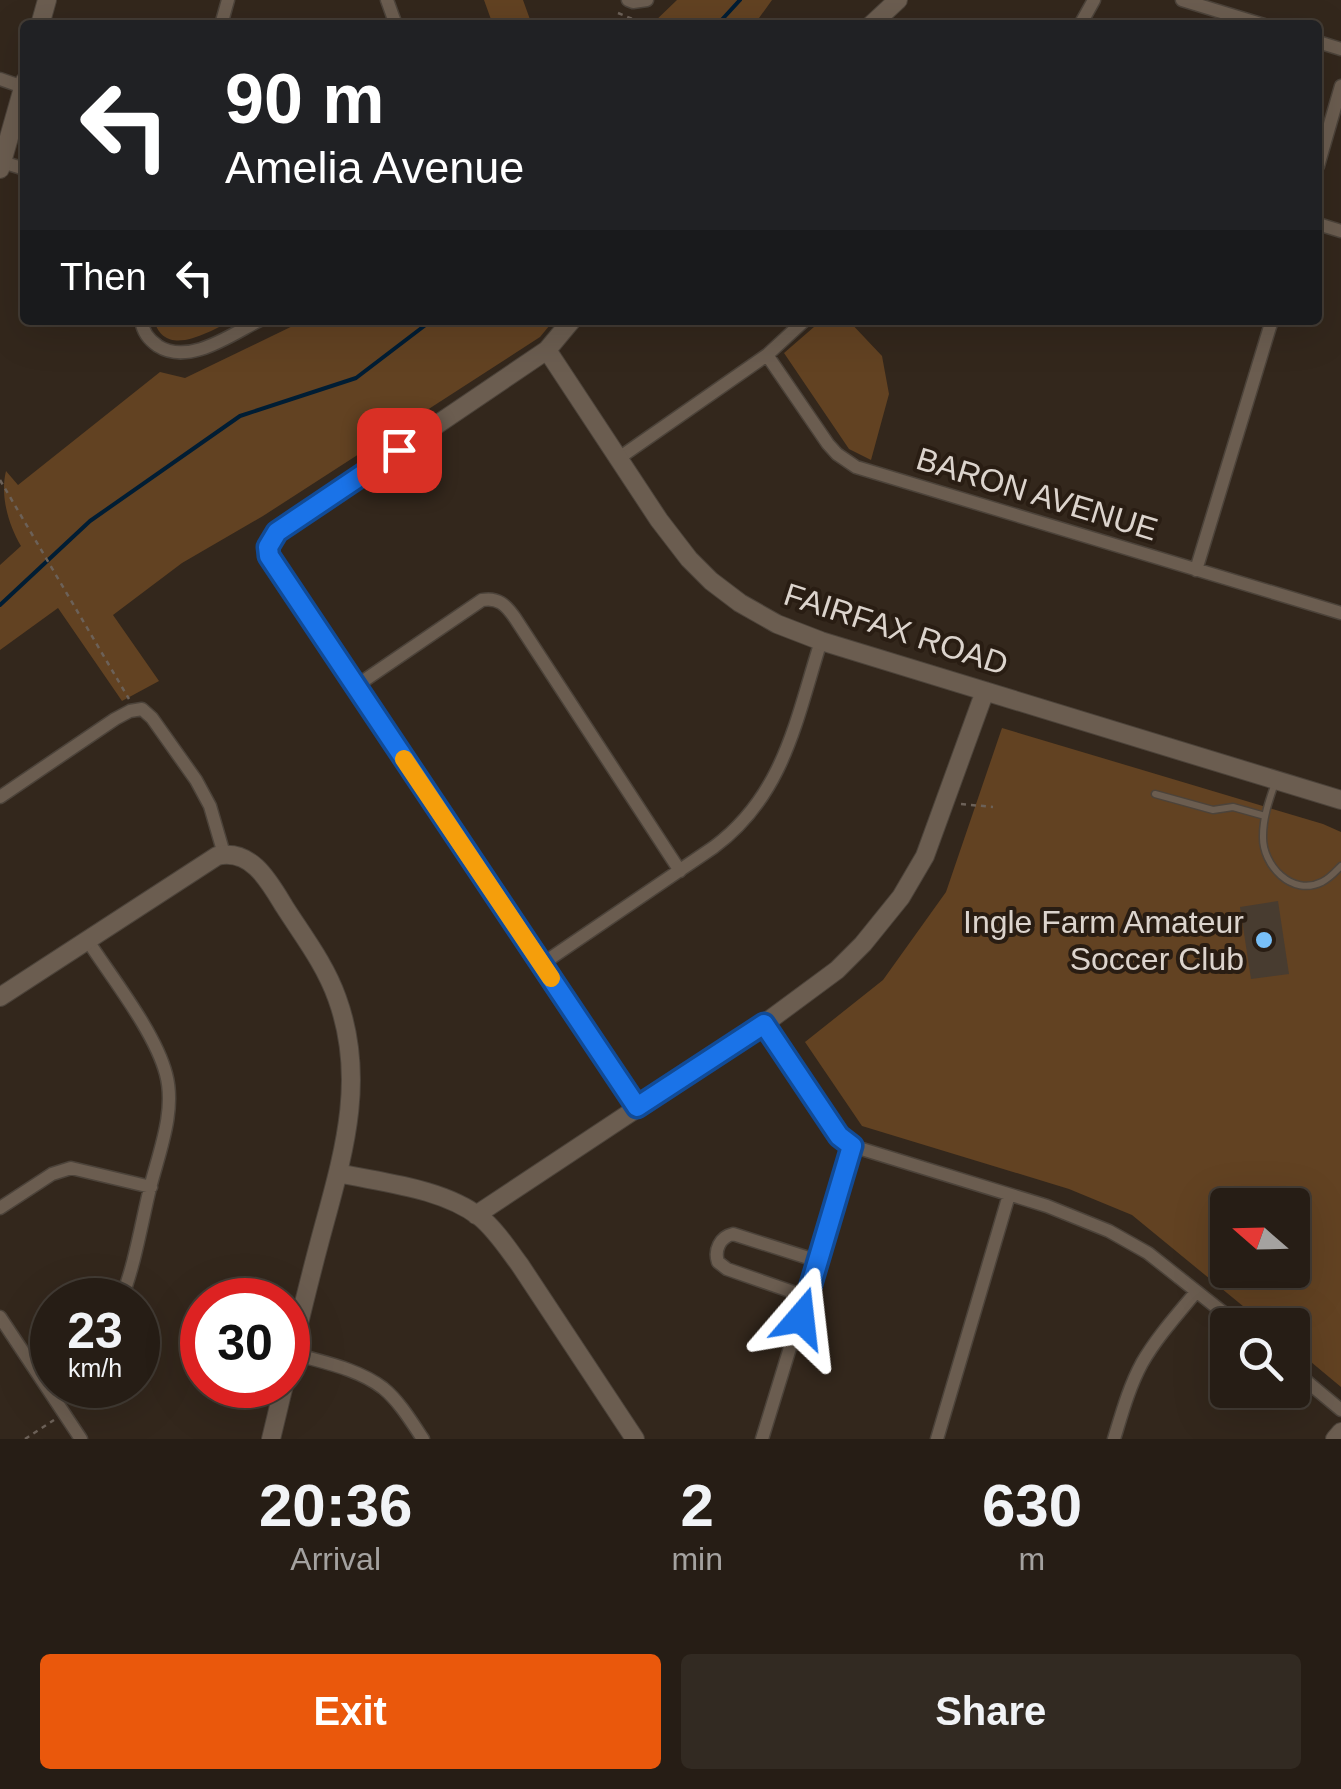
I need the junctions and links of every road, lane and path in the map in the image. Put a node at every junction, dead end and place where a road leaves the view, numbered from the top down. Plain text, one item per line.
1 (628, 0) edge
2 (647, 0) edge
3 (898, 0) edge
4 (1188, 1) edge
5 (618, 13) dead end
6 (635, 20) edge
7 (876, 20) edge
8 (1248, 20) edge
9 (1341, 86) edge
10 (20, 98) edge
11 (1322, 152) edge
12 (1, 166) edge
13 (142, 325) edge
14 (250, 325) edge
15 (568, 325) edge
16 (800, 325) edge
17 (1270, 325) edge
18 (547, 350) junction
19 (767, 355) junction
20 (618, 458) junction
21 (0, 480) edge
22 (1196, 570) junction
23 (1341, 613) edge
24 (821, 641) junction
25 (356, 686) junction
26 (985, 691) junction
27 (134, 709) junction
28 (1276, 779) junction
29 (1155, 794) dead end
30 (0, 797) edge
31 (1341, 800) edge
32 (945, 804) junction
33 (993, 807) dead end
34 (1265, 816) junction
35 (224, 854) junction
36 (1341, 866) edge
37 (680, 871) junction
38 (88, 941) junction
39 (542, 964) junction
40 (0, 997) edge
41 (764, 1024) junction
42 (637, 1107) junction
43 (852, 1146) junction
44 (338, 1172) junction
45 (150, 1187) junction
46 (1009, 1195) junction
47 (0, 1208) edge
48 (476, 1214) junction
49 (818, 1261) junction
50 (127, 1278) edge
51 (310, 1282) edge
52 (1196, 1292) junction
53 (808, 1298) junction
54 (1216, 1308) edge
55 (0, 1317) edge
56 (30, 1354) edge
57 (310, 1364) edge
58 (1310, 1384) edge
59 (61, 1408) edge
60 (278, 1408) edge
61 (1341, 1410) edge
62 (63, 1413) junction
63 (1341, 1432) edge
64 (25, 1439) edge
65 (80, 1439) edge
66 (271, 1439) edge
67 (423, 1439) edge
68 (634, 1439) edge
69 (762, 1439) edge
70 (937, 1439) edge
71 (1114, 1439) edge
72 (1335, 1439) edge

1 - 2 street
3 - 7 street
4 - 8 street
5 - 6 path
9 - 11 street
10 - 12 street
13 - 14 street
15 - 18 street
16 - 19 street
17 - 22 street
18 - 20 street, FAIRFAX ROAD
18 - 25 street
19 - 20 street
19 - 22 street, BARON AVENUE
20 - 24 street, FAIRFAX ROAD
21 - 27 path
22 - 23 street, BARON AVENUE
24 - 26 street, FAIRFAX ROAD
24 - 37 street
25 - 37 street
25 - 39 street
26 - 28 street, FAIRFAX ROAD
26 - 32 street
27 - 30 street
27 - 35 street
28 - 31 street, FAIRFAX ROAD
28 - 34 lane
29 - 34 lane
32 - 33 path
32 - 41 street
34 - 36 lane
35 - 38 street
35 - 44 street
37 - 39 street
38 - 40 street
38 - 45 street
39 - 42 street
41 - 42 street
41 - 43 street
42 - 48 street
43 - 46 street
43 - 49 street
44 - 48 street
44 - 51 street
45 - 47 street
45 - 50 street
46 - 52 street
46 - 70 street
48 - 68 street
49 - 53 street
49 - 53 street
52 - 54 street
52 - 71 street
53 - 69 street
55 - 56 street
57 - 67 street
58 - 61 street
59 - 62 street
60 - 66 street
62 - 64 path
62 - 65 street
63 - 72 street

